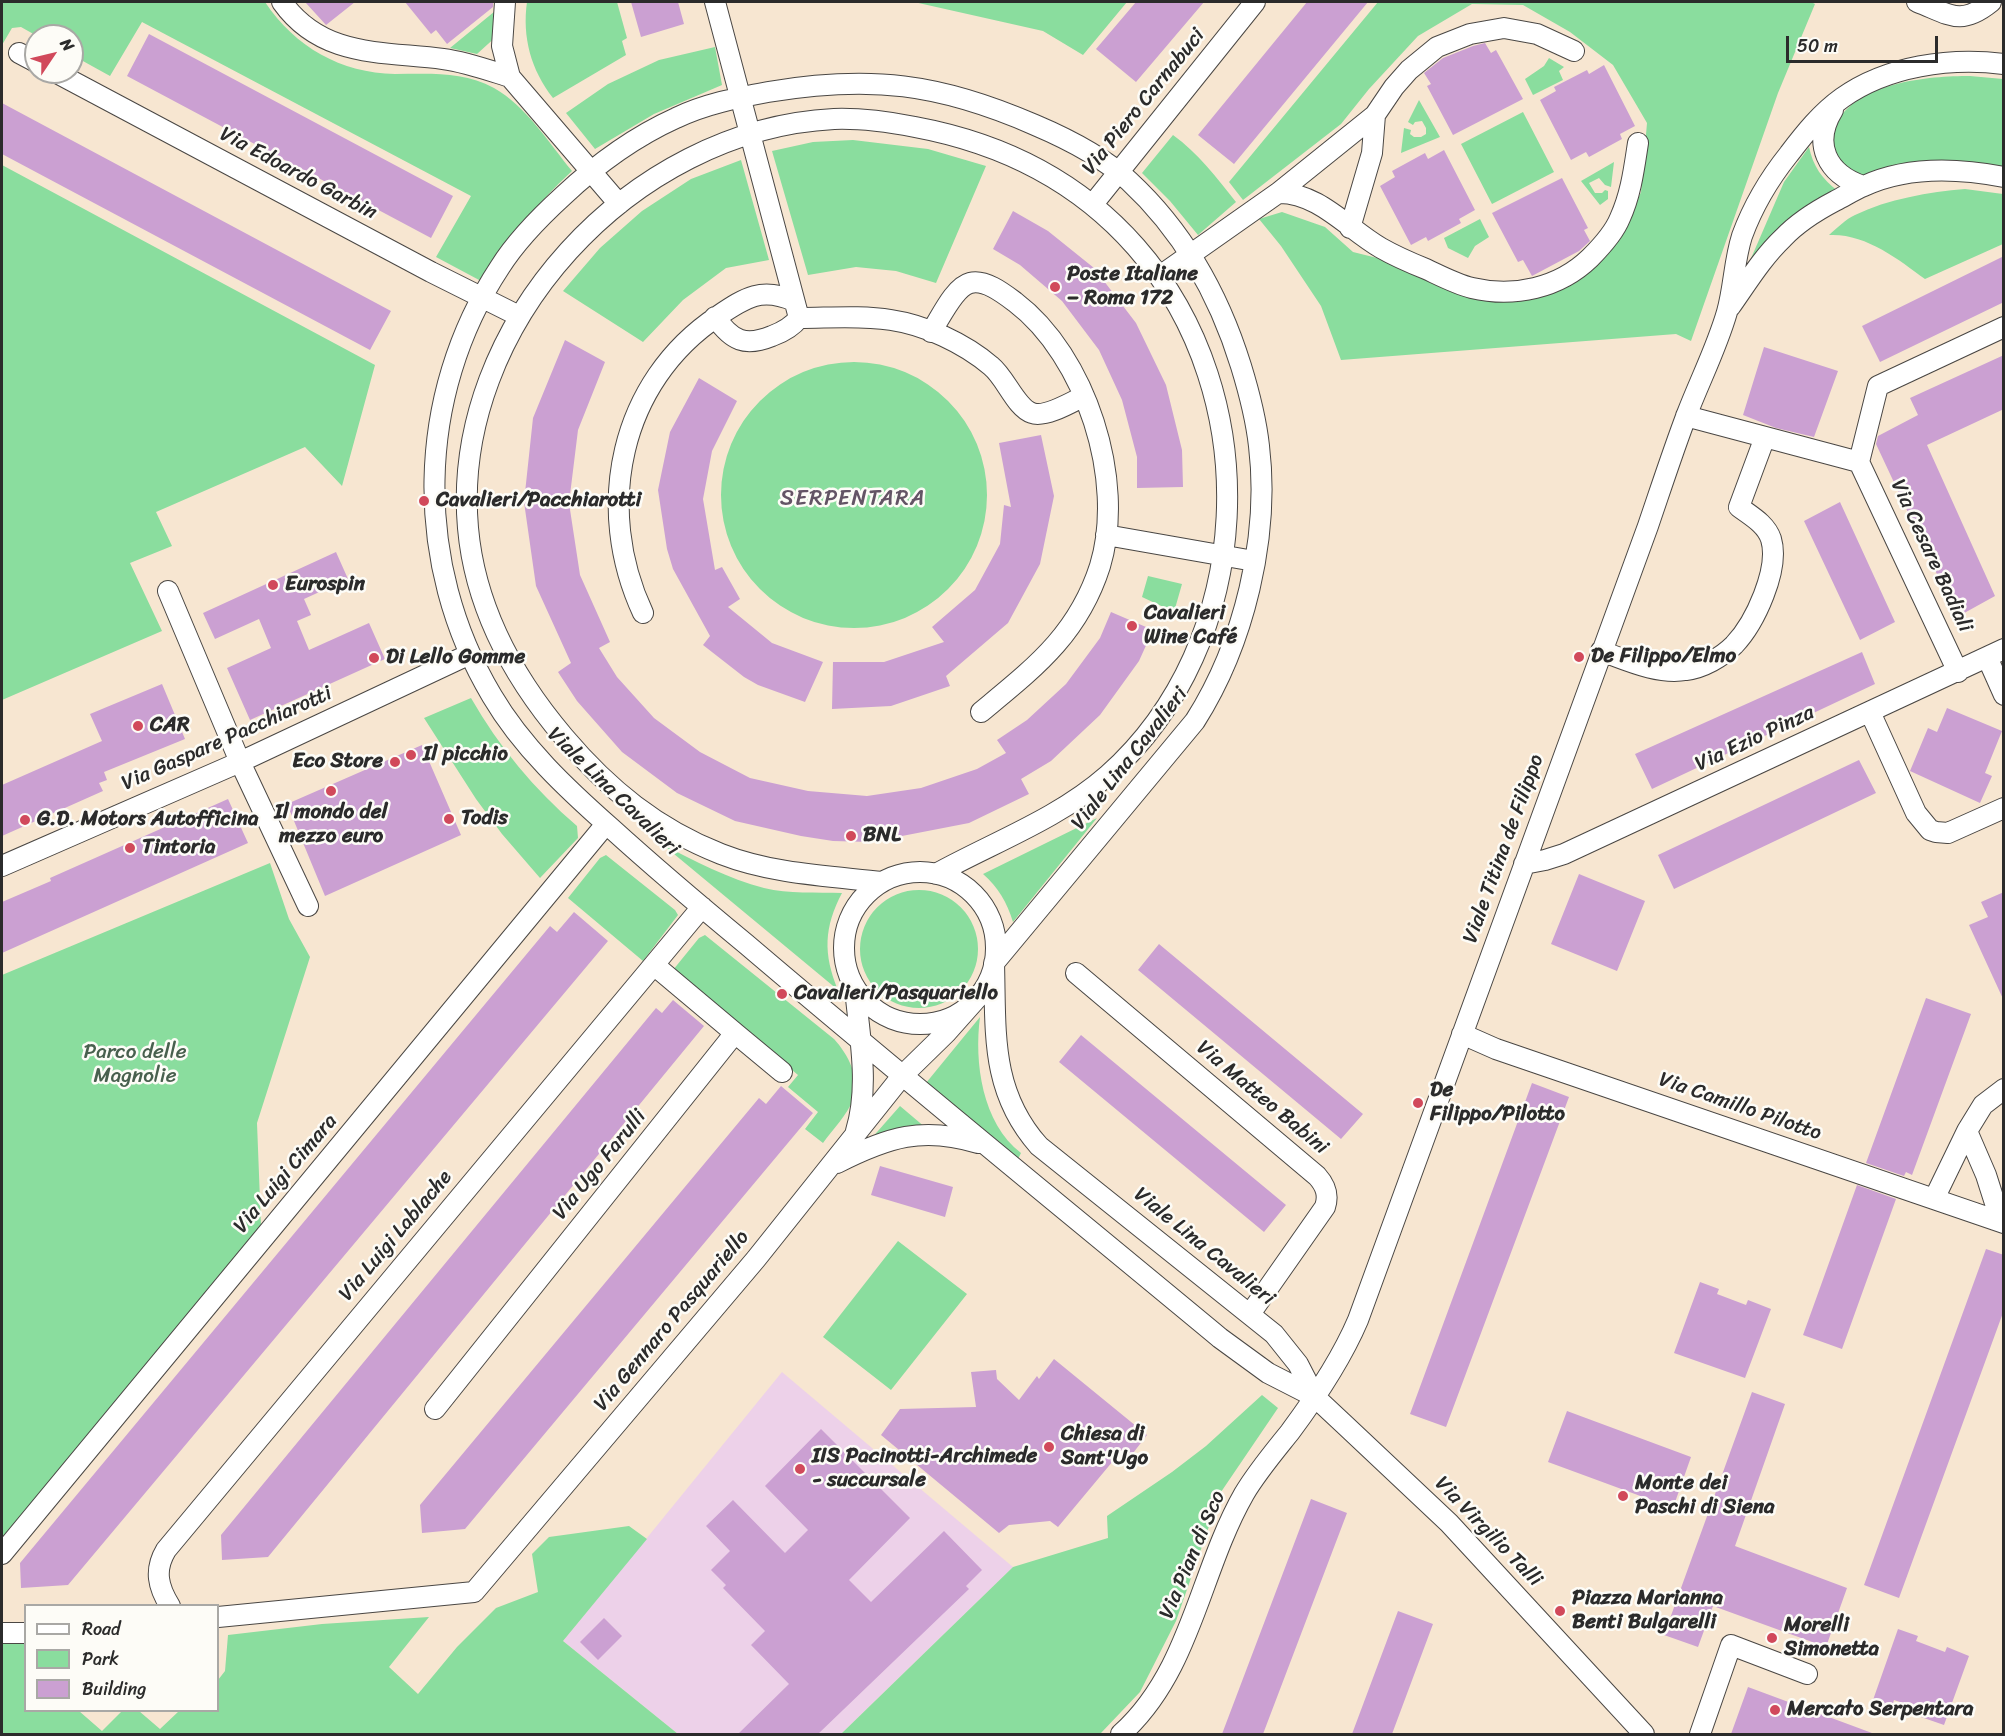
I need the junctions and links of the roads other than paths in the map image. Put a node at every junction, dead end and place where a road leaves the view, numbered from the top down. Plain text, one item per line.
1 (282, 2) edge
2 (506, 2) edge
3 (714, 2) edge
4 (1255, 2) edge
5 (1917, 2) edge
6 (1991, 2) edge
7 (1574, 51) dead end
8 (2004, 63) edge
9 (510, 77) junction
10 (78, 84) edge
11 (739, 97) junction
12 (1841, 98) junction
13 (1376, 115) junction
14 (750, 135) junction
15 (1638, 143) dead end
16 (591, 171) junction
17 (1119, 172) junction
18 (2004, 177) edge
19 (1863, 186) junction
20 (1278, 193) junction
21 (619, 204) junction
22 (1093, 204) junction
23 (1350, 228) junction
24 (1192, 255) junction
25 (1160, 276) junction
26 (483, 297) junction
27 (796, 309) junction
28 (1727, 312) junction
29 (519, 316) junction
30 (716, 317) junction
31 (2004, 327) edge
32 (931, 332) junction
33 (1084, 396) junction
34 (1686, 416) junction
35 (1765, 437) junction
36 (1859, 462) junction
37 (1106, 535) junction
38 (1223, 555) junction
39 (1254, 561) junction
40 (444, 578) junction
41 (477, 581) junction
42 (168, 591) dead end
43 (643, 613) dead end
44 (1601, 651) junction
45 (1995, 653) edge
46 (470, 654) junction
47 (1958, 672) junction
48 (2004, 695) edge
49 (981, 712) dead end
50 (1870, 712) junction
51 (240, 762) junction
52 (2004, 808) edge
53 (606, 824) junction
54 (1524, 864) junction
55 (2, 866) edge
56 (936, 874) junction
57 (882, 882) junction
58 (308, 906) dead end
59 (702, 907) junction
60 (994, 963) junction
61 (654, 965) junction
62 (1076, 973) dead end
63 (855, 988) junction
64 (978, 997) junction
65 (735, 1033) junction
66 (1462, 1034) junction
67 (859, 1040) junction
68 (782, 1072) dead end
69 (902, 1076) junction
70 (2004, 1089) edge
71 (1967, 1131) junction
72 (854, 1136) junction
73 (986, 1145) junction
74 (832, 1165) junction
75 (1934, 1199) junction
76 (2002, 1222) edge
77 (1250, 1314) junction
78 (1315, 1397) junction
79 (435, 1409) dead end
80 (2, 1554) edge
81 (169, 1604) edge
82 (219, 1617) edge
83 (2, 1633) edge
84 (24, 1633) edge
85 (1807, 1674) dead end
86 (1121, 1734) edge
87 (1644, 1734) edge
88 (1701, 1734) edge

1 - 9 street
2 - 9 street
3 - 11 street
4 - 17 street, Via Piero Carnabuci
5 - 6 street
7 - 13 street
8 - 12 street, Viale Titina de Filippo
9 - 16 street
10 - 26 street, Via Edoardo Garbin
11 - 14 street
11 - 16 street, Viale Lina Cavalieri
11 - 17 street, Viale Lina Cavalieri
12 - 19 street
12 - 28 street, Viale Titina de Filippo
13 - 20 street
13 - 23 street
14 - 21 street, Viale Lina Cavalieri
14 - 22 street, Viale Lina Cavalieri
14 - 27 street
15 - 23 street
16 - 21 street
16 - 26 street, Viale Lina Cavalieri
17 - 22 street, Via Piero Carnabuci
17 - 24 street, Viale Lina Cavalieri
18 - 19 street, Viale Titina de Filippo
19 - 28 street, Viale Titina de Filippo
20 - 23 street
20 - 24 street
21 - 29 street, Viale Lina Cavalieri
22 - 25 street, Viale Lina Cavalieri
24 - 25 street
24 - 39 street, Viale Lina Cavalieri
25 - 38 street, Viale Lina Cavalieri
26 - 29 street, Via Edoardo Garbin
26 - 40 street, Viale Lina Cavalieri
27 - 30 street
27 - 30 street
27 - 32 street
28 - 34 street, Viale Titina de Filippo
29 - 41 street, Viale Lina Cavalieri
30 - 43 street
31 - 36 street
32 - 33 street
32 - 33 street
33 - 37 street
34 - 35 street
34 - 44 street, Viale Titina de Filippo
35 - 36 street
35 - 44 street
36 - 47 street, Via Cesare Badiali
37 - 38 street
37 - 49 street
38 - 39 street
38 - 56 street, Viale Lina Cavalieri
39 - 60 street, Viale Lina Cavalieri
40 - 41 street
40 - 46 street, Viale Lina Cavalieri
41 - 57 street, Viale Lina Cavalieri
42 - 51 street
44 - 54 street, Viale Titina de Filippo
45 - 47 street, Via Ezio Pinza
45 - 48 street
46 - 51 street, Via Gaspare Pacchiarotti
46 - 53 street, Viale Lina Cavalieri
47 - 50 street, Via Ezio Pinza
50 - 52 street
50 - 54 street, Via Ezio Pinza
51 - 55 street, Via Gaspare Pacchiarotti
51 - 58 street
53 - 59 street, Viale Lina Cavalieri
53 - 80 street, Via Luigi Cimara
54 - 66 street, Viale Titina de Filippo
56 - 57 street
56 - 60 street
57 - 63 street
59 - 61 street, Via Luigi Lablache
59 - 67 street, Viale Lina Cavalieri
60 - 64 street
60 - 77 street, Viale Lina Cavalieri
61 - 65 street
61 - 81 street, Via Luigi Lablache
62 - 77 street, Via Matteo Babini
63 - 64 street
63 - 67 street
64 - 69 street, Via Gennaro Pasquariello
65 - 68 street
65 - 79 street, Via Ugo Farulli
66 - 75 street, Via Camillo Pilotto
66 - 78 street, Viale Titina de Filippo
67 - 69 street, Viale Lina Cavalieri
67 - 72 street
69 - 72 street, Via Gennaro Pasquariello
69 - 73 street, Viale Lina Cavalieri
70 - 71 street
71 - 75 street
71 - 76 street
72 - 74 street, Via Gennaro Pasquariello
73 - 74 street
73 - 78 street, Viale Lina Cavalieri
74 - 82 street, Via Gennaro Pasquariello
75 - 76 street, Via Camillo Pilotto
77 - 78 street, Viale Lina Cavalieri
78 - 86 street, Via Pian di Sco
78 - 87 street, Via Virgilio Talli
83 - 84 street
85 - 88 street

